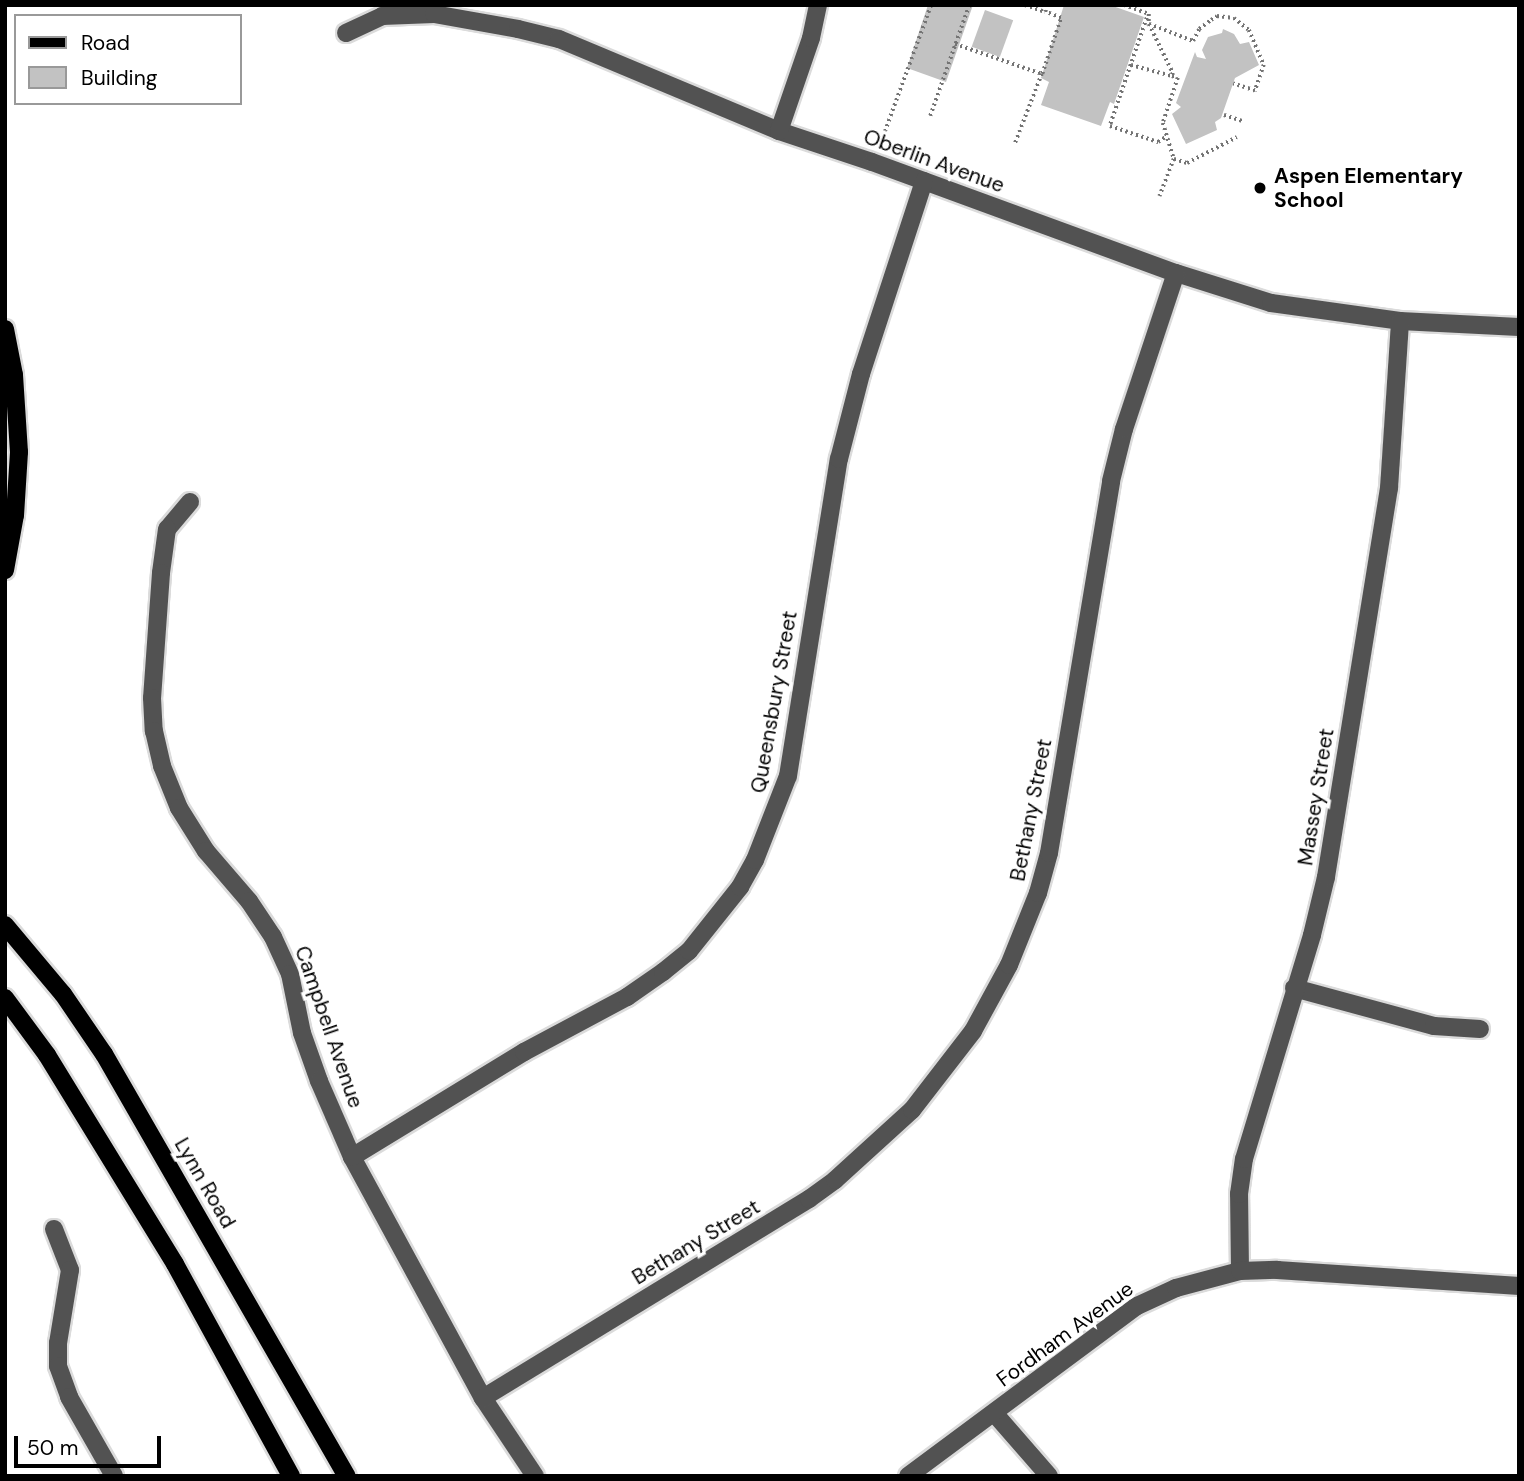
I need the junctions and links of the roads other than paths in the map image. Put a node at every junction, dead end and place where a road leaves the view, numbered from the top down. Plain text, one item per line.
1 (818, 5) edge
2 (346, 33) dead end
3 (779, 131) junction
4 (924, 181) junction
5 (1176, 273) junction
6 (1400, 321) junction
7 (1519, 327) edge
8 (5, 329) edge
9 (190, 502) dead end
10 (10, 514) edge
11 (5, 570) edge
12 (5, 925) edge
13 (1294, 988) junction
14 (5, 998) edge
15 (1480, 1030) dead end
16 (352, 1157) junction
17 (54, 1229) dead end
18 (1240, 1271) junction
19 (1519, 1286) edge
20 (483, 1398) junction
21 (995, 1414) junction
22 (114, 1476) edge
23 (291, 1476) edge
24 (347, 1476) edge
25 (535, 1476) edge
26 (908, 1476) edge
27 (1049, 1476) edge

1 - 3 street
2 - 3 street, Oberlin Avenue
3 - 4 street, Oberlin Avenue
4 - 5 street, Oberlin Avenue
4 - 16 street, Queensbury Street
5 - 6 street, Oberlin Avenue
5 - 20 street, Bethany Street
6 - 7 street, Oberlin Avenue
6 - 13 street, Massey Street
8 - 10 main road
9 - 16 street, Campbell Avenue
10 - 11 main road
12 - 24 main road, Lynn Road
13 - 15 street
13 - 18 street, Massey Street
14 - 23 main road
16 - 20 street, Campbell Avenue
17 - 22 street
18 - 19 street, Fordham Avenue
18 - 21 street, Fordham Avenue
20 - 25 street, Campbell Avenue
21 - 26 street, Fordham Avenue
21 - 27 street

